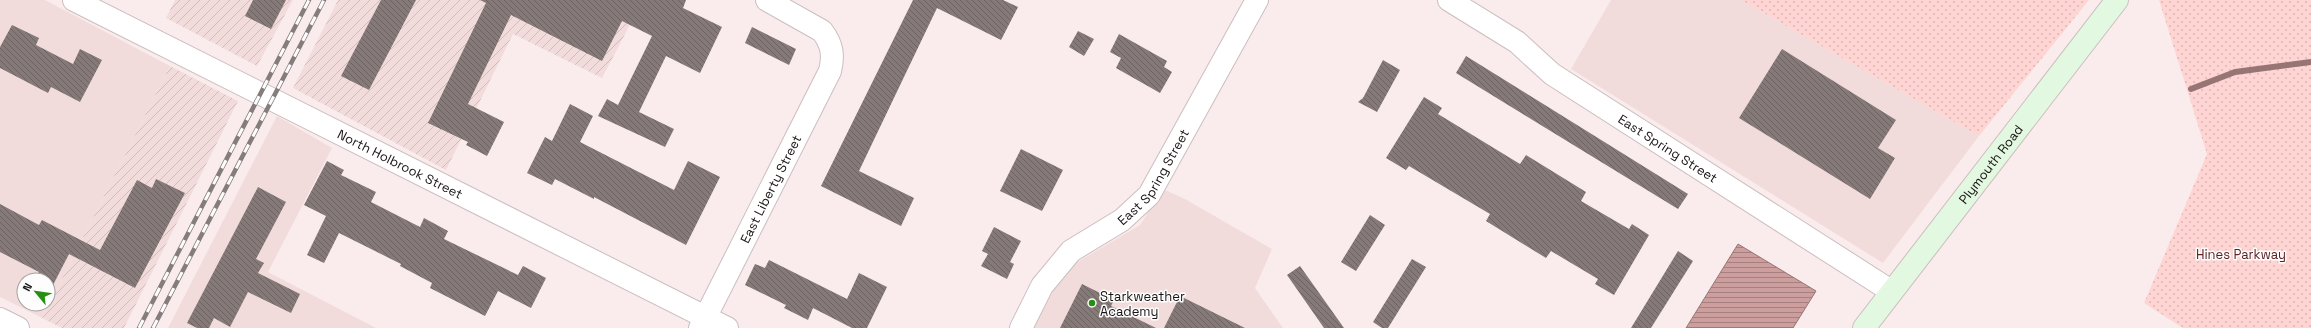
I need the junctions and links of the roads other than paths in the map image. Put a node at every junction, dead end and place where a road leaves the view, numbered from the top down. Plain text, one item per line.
1 (74, 0) edge
2 (767, 0) edge
3 (1257, 0) edge
4 (1449, 0) edge
5 (2117, 0) edge
6 (1891, 291) junction
7 (0, 319) edge
8 (703, 323) edge
9 (18, 328) edge
10 (727, 328) edge
11 (1021, 328) edge
12 (1864, 328) edge

1 - 8 street, North Holbrook Street
2 - 8 street, East Liberty Street
3 - 11 street, East Spring Street
4 - 6 street, East Spring Street
5 - 6 main road, Plymouth Road
6 - 12 main road, Plymouth Road
7 - 9 street
8 - 10 street, North Holbrook Street

